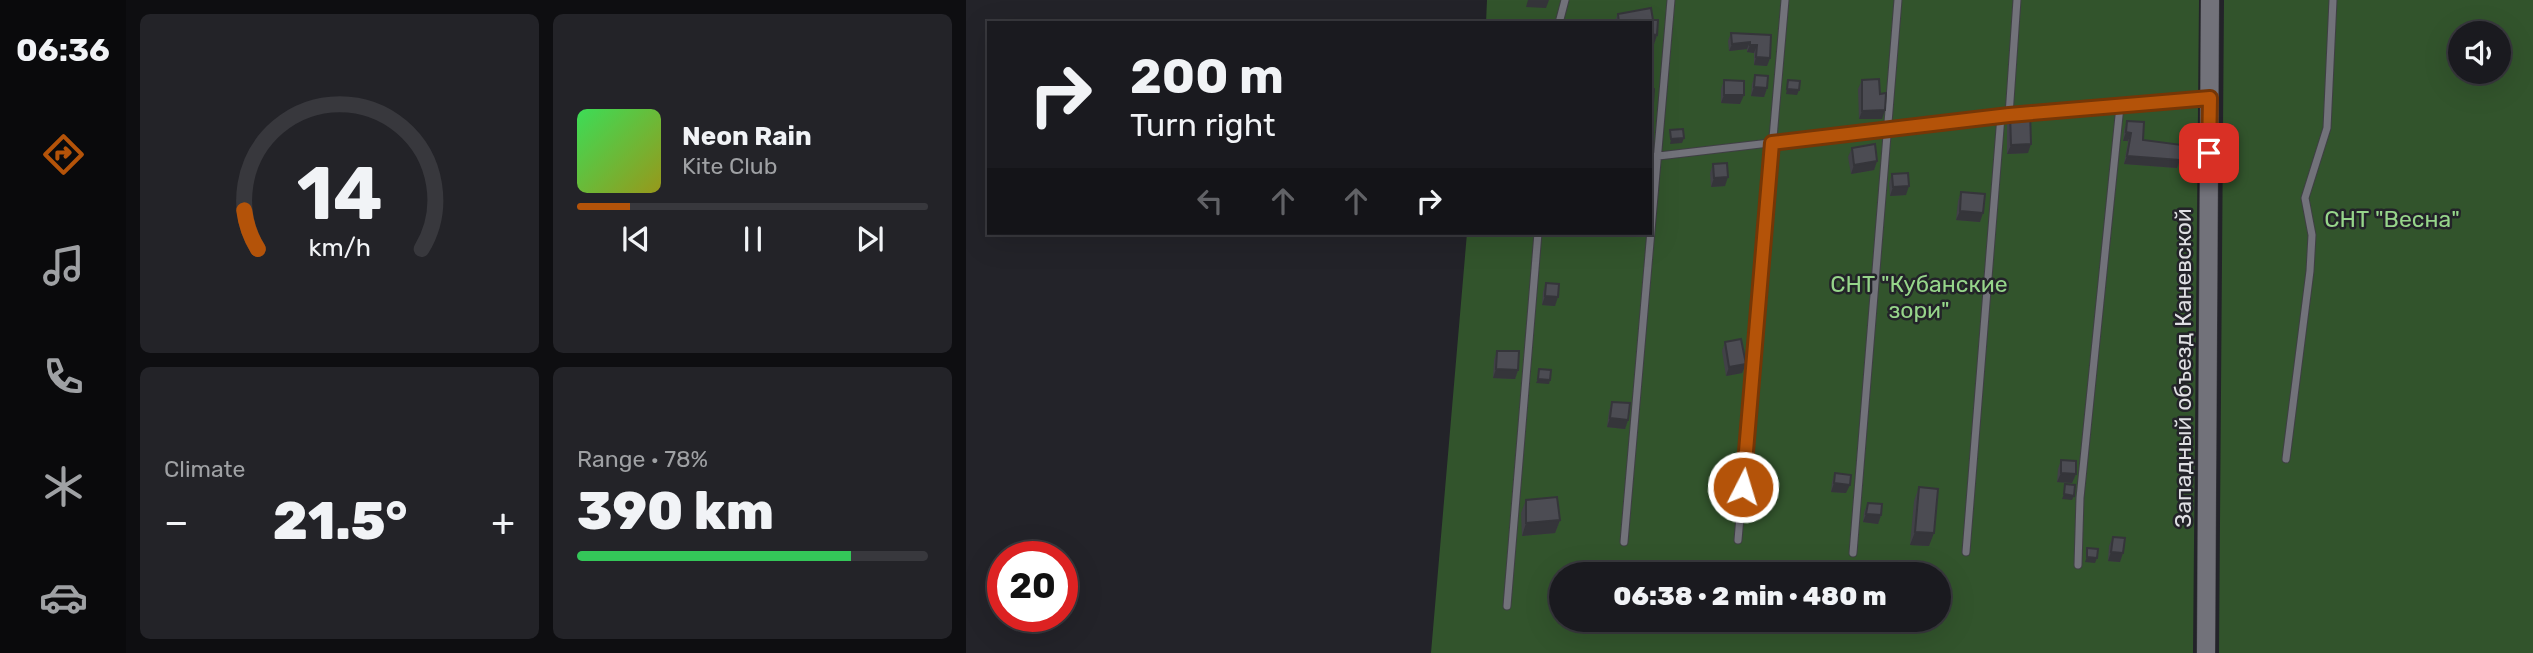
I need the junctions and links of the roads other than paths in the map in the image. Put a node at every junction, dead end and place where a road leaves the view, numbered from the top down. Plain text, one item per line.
1 (1564, 0) edge
2 (1671, 0) edge
3 (1785, 0) edge
4 (1898, 0) edge
5 (2017, 0) edge
6 (2210, 0) edge
7 (2333, 0) edge
8 (1559, 21) edge
9 (2210, 98) junction
10 (2120, 106) junction
11 (2005, 116) junction
12 (1886, 130) junction
13 (1772, 143) junction
14 (1654, 156) edge
15 (1652, 182) edge
16 (1538, 235) edge
17 (1648, 235) edge
18 (2286, 459) dead end
19 (1738, 540) dead end
20 (1624, 542) dead end
21 (1966, 552) dead end
22 (1853, 553) dead end
23 (2078, 565) dead end
24 (1507, 606) dead end
25 (2206, 653) edge

1 - 8 lane
2 - 14 lane
3 - 13 lane
4 - 12 lane
5 - 11 lane
6 - 9 main road, Западный объезд Каневской
7 - 18 lane
9 - 10 lane
9 - 25 main road, Западный объезд Каневской
10 - 11 lane
10 - 23 lane
11 - 12 lane
11 - 21 lane
12 - 13 lane
12 - 22 lane
13 - 14 lane
13 - 19 lane
14 - 15 lane
16 - 24 lane
17 - 20 lane

